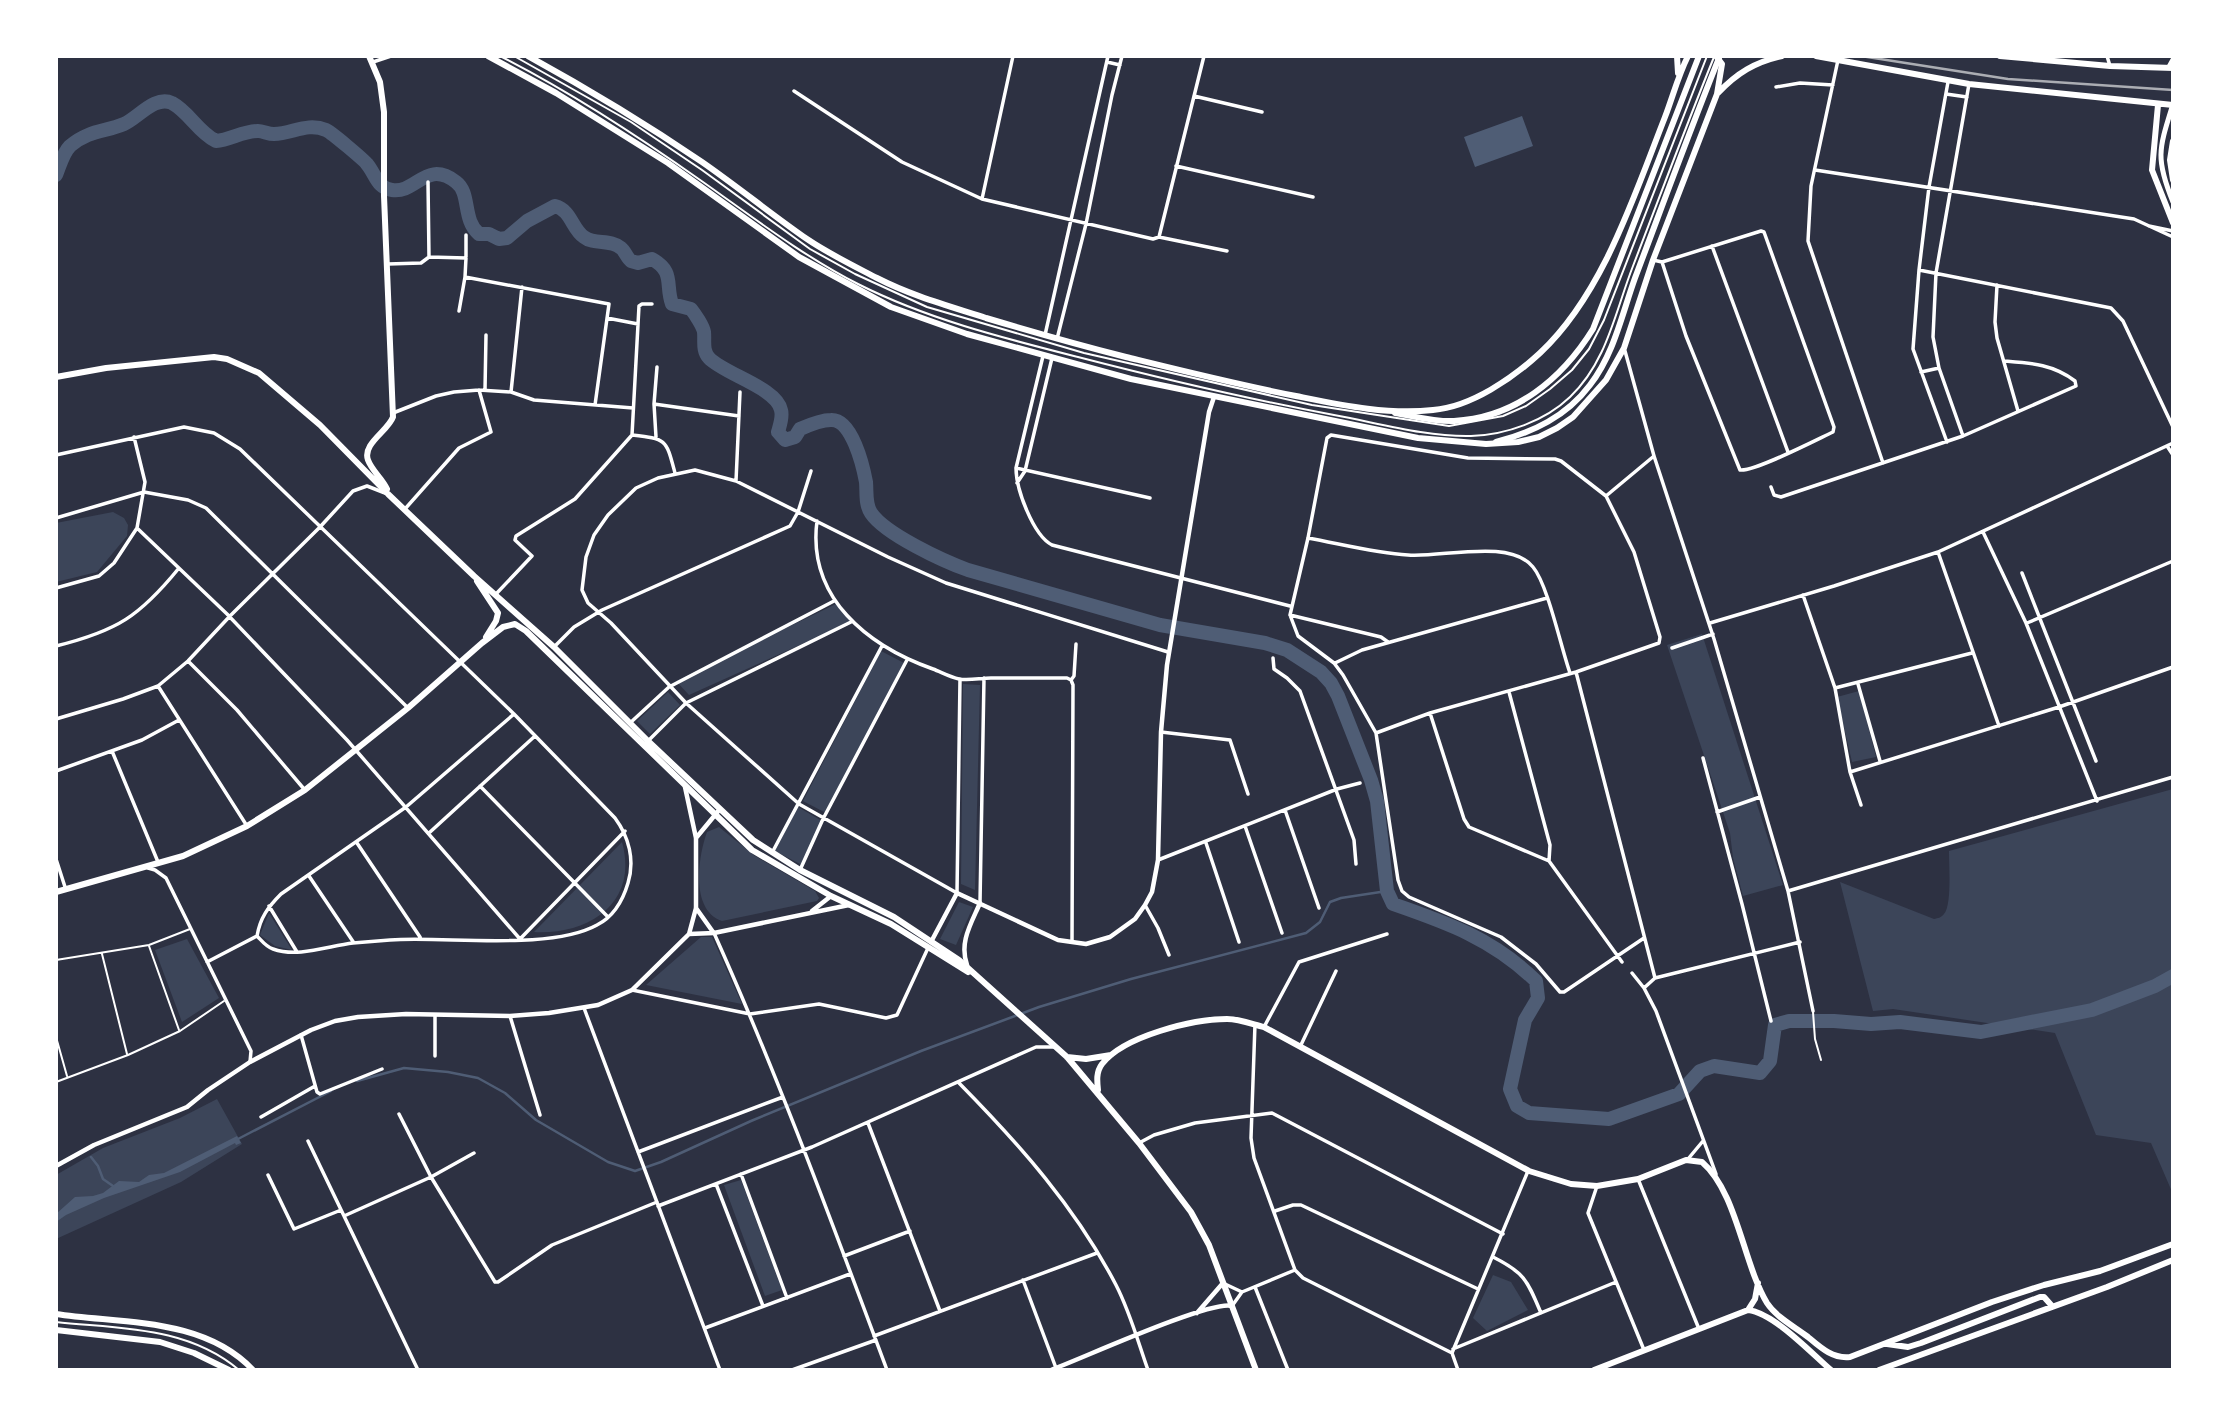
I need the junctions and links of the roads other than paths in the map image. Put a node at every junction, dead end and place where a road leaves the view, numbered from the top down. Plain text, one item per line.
1 (391, 56) edge
2 (488, 56) edge
3 (498, 56) edge
4 (514, 56) edge
5 (528, 56) edge
6 (1013, 56) edge
7 (1122, 56) edge
8 (1203, 56) edge
9 (1677, 56) edge
10 (1688, 56) edge
11 (1699, 56) edge
12 (1707, 56) edge
13 (1717, 56) edge
14 (1782, 56) edge
15 (1816, 56) edge
16 (2000, 56) edge
17 (2107, 56) edge
18 (2173, 58) edge
19 (371, 59) edge
20 (1107, 59) edge
21 (1838, 59) junction
22 (505, 64) junction
23 (1120, 65) junction
24 (2110, 66) junction
25 (2171, 68) edge
26 (1678, 75) junction
27 (1948, 81) junction
28 (1969, 84) junction
29 (1833, 85) junction
30 (1776, 86) dead end
31 (794, 91) dead end
32 (1100, 92) junction
33 (1717, 94) junction
34 (1946, 94) junction
35 (1112, 95) junction
36 (1194, 96) junction
37 (1966, 97) junction
38 (2158, 105) junction
39 (2173, 105) edge
40 (1262, 112) dead end
41 (2173, 141) edge
42 (1176, 166) junction
43 (1815, 170) junction
44 (2173, 180) edge
45 (428, 182) dead end
46 (1929, 187) junction
47 (1949, 189) junction
48 (1313, 197) dead end
49 (982, 199) junction
50 (2173, 202) edge
51 (1072, 220) junction
52 (2173, 223) edge
53 (1086, 224) junction
54 (2147, 226) junction
55 (2173, 231) edge
56 (466, 235) dead end
57 (1159, 237) junction
58 (2173, 237) edge
59 (1712, 246) junction
60 (1227, 251) dead end
61 (429, 257) junction
62 (466, 258) junction
63 (1653, 260) junction
64 (1662, 262) junction
65 (387, 264) junction
66 (1919, 270) junction
67 (1936, 273) junction
68 (465, 277) junction
69 (1632, 278) junction
70 (1997, 285) junction
71 (522, 288) junction
72 (652, 304) dead end
73 (459, 311) dead end
74 (607, 318) junction
75 (638, 324) junction
76 (486, 335) dead end
77 (1045, 335) junction
78 (1057, 339) junction
79 (1624, 348) junction
80 (1043, 355) junction
81 (1052, 358) junction
82 (2004, 361) junction
83 (657, 367) dead end
84 (1939, 368) junction
85 (1921, 372) junction
86 (56, 377) edge
87 (479, 390) junction
88 (485, 390) junction
89 (511, 392) junction
90 (740, 392) dead end
91 (1214, 397) junction
92 (654, 404) junction
93 (595, 405) junction
94 (633, 408) junction
95 (2018, 411) junction
96 (1391, 412) junction
97 (393, 413) junction
98 (739, 416) junction
99 (2173, 427) edge
100 (632, 435) junction
101 (1963, 436) junction
102 (134, 437) junction
103 (656, 438) junction
104 (1947, 442) junction
105 (2173, 443) edge
106 (1486, 444) junction
107 (2167, 446) junction
108 (1788, 452) junction
109 (56, 455) edge
110 (2173, 455) edge
111 (1654, 456) junction
112 (1882, 463) junction
113 (1016, 468) junction
114 (811, 471) dead end
115 (1025, 471) junction
116 (675, 473) junction
117 (736, 481) junction
118 (1017, 483) junction
119 (1771, 487) dead end
120 (145, 492) junction
121 (388, 494) junction
122 (1605, 496) junction
123 (1150, 498) dead end
124 (405, 509) junction
125 (798, 512) junction
126 (56, 518) edge
127 (817, 522) junction
128 (320, 527) junction
129 (137, 528) junction
130 (1983, 533) junction
131 (1308, 538) junction
132 (1938, 552) junction
133 (2173, 561) edge
134 (179, 568) junction
135 (2022, 573) dead end
136 (274, 574) junction
137 (474, 576) junction
138 (1183, 578) junction
139 (56, 589) edge
140 (496, 594) junction
141 (1803, 595) junction
142 (1547, 598) junction
143 (834, 601) junction
144 (1290, 606) junction
145 (598, 612) junction
146 (1290, 615) junction
147 (229, 617) junction
148 (2038, 618) junction
149 (851, 622) junction
150 (1709, 623) junction
151 (2026, 623) junction
152 (1713, 634) junction
153 (1388, 642) junction
154 (482, 643) junction
155 (1076, 644) dead end
156 (56, 646) edge
157 (882, 646) junction
158 (554, 647) junction
159 (1672, 648) dead end
160 (1168, 652) junction
161 (1972, 653) junction
162 (1273, 658) dead end
163 (907, 660) junction
164 (188, 661) junction
165 (460, 662) junction
166 (1334, 663) junction
167 (2173, 667) edge
168 (1576, 672) junction
169 (1570, 673) junction
170 (984, 678) junction
171 (960, 679) junction
172 (1071, 681) junction
173 (1858, 684) junction
174 (158, 685) junction
175 (669, 687) junction
176 (1835, 688) junction
177 (1509, 692) junction
178 (2073, 702) junction
179 (686, 703) junction
180 (2059, 707) junction
181 (408, 708) junction
182 (1430, 713) junction
183 (514, 714) junction
184 (56, 719) edge
185 (179, 720) junction
186 (630, 723) junction
187 (1999, 726) junction
188 (1161, 732) junction
189 (1376, 733) junction
190 (535, 736) junction
191 (648, 741) junction
192 (356, 750) junction
193 (112, 751) junction
194 (1703, 758) dead end
195 (1880, 761) junction
196 (2096, 761) dead end
197 (56, 771) edge
198 (1850, 772) junction
199 (2173, 777) edge
200 (1360, 783) dead end
201 (480, 786) junction
202 (685, 787) junction
203 (1337, 789) junction
204 (306, 790) junction
205 (1248, 794) dead end
206 (1760, 797) junction
207 (2098, 801) junction
208 (799, 804) junction
209 (1861, 805) dead end
210 (407, 807) junction
211 (720, 809) junction
212 (1285, 810) junction
213 (1717, 812) junction
214 (714, 815) junction
215 (823, 820) junction
216 (247, 826) junction
217 (1245, 826) junction
218 (625, 831) junction
219 (429, 833) junction
220 (696, 838) junction
221 (357, 843) junction
222 (1206, 843) junction
223 (772, 853) junction
224 (56, 859) edge
225 (1158, 860) junction
226 (1549, 861) junction
227 (1356, 863) dead end
228 (159, 864) junction
229 (146, 868) junction
230 (800, 870) junction
231 (309, 876) junction
232 (575, 885) junction
233 (66, 890) junction
234 (1787, 891) junction
235 (56, 892) edge
236 (957, 893) junction
237 (831, 896) junction
238 (980, 903) junction
239 (850, 905) junction
240 (1145, 905) junction
241 (269, 906) junction
242 (696, 908) junction
243 (1319, 908) dead end
244 (812, 912) junction
245 (608, 918) junction
246 (190, 929) junction
247 (714, 933) junction
248 (1282, 933) dead end
249 (689, 934) junction
250 (1387, 934) dead end
251 (257, 936) junction
252 (421, 938) junction
253 (1644, 938) junction
254 (520, 939) junction
255 (1072, 942) junction
256 (1800, 942) junction
257 (354, 943) junction
258 (1239, 943) dead end
259 (149, 945) junction
260 (930, 945) junction
261 (298, 952) junction
262 (102, 953) junction
263 (1754, 955) junction
264 (1170, 956) dead end
265 (1617, 956) junction
266 (56, 960) edge
267 (1622, 961) dead end
268 (207, 962) junction
269 (1336, 971) dead end
270 (1632, 973) dead end
271 (973, 975) junction
272 (1655, 978) junction
273 (1644, 988) junction
274 (632, 990) junction
275 (226, 1000) junction
276 (583, 1008) junction
277 (1813, 1011) joint
278 (750, 1014) junction
279 (435, 1015) junction
280 (510, 1016) junction
281 (1770, 1021) dead end
282 (1255, 1024) junction
283 (1264, 1027) junction
284 (180, 1031) junction
285 (301, 1035) junction
286 (56, 1037) edge
287 (1300, 1047) junction
288 (1058, 1048) junction
289 (251, 1051) junction
290 (128, 1055) junction
291 (1113, 1055) junction
292 (435, 1056) dead end
293 (260, 1057) junction
294 (1067, 1057) junction
295 (1821, 1060) dead end
296 (250, 1062) junction
297 (383, 1069) dead end
298 (67, 1076) junction
299 (56, 1082) edge
300 (959, 1082) junction
301 (316, 1086) junction
302 (1098, 1092) junction
303 (783, 1099) junction
304 (399, 1114) dead end
305 (1251, 1114) junction
306 (540, 1115) dead end
307 (261, 1117) dead end
308 (868, 1123) junction
309 (1704, 1139) junction
310 (308, 1140) dead end
311 (1139, 1143) junction
312 (804, 1150) junction
313 (474, 1153) dead end
314 (638, 1153) junction
315 (1686, 1160) junction
316 (56, 1166) edge
317 (1529, 1171) junction
318 (741, 1174) junction
319 (268, 1175) dead end
320 (431, 1177) junction
321 (1638, 1179) junction
322 (1719, 1182) junction
323 (716, 1184) junction
324 (1597, 1186) junction
325 (658, 1204) junction
326 (341, 1210) junction
327 (1275, 1211) junction
328 (344, 1216) junction
329 (910, 1231) junction
330 (1503, 1234) junction
331 (2173, 1244) edge
332 (1097, 1252) junction
333 (844, 1256) junction
334 (1493, 1257) junction
335 (2173, 1260) edge
336 (1294, 1270) junction
337 (851, 1273) junction
338 (1023, 1280) junction
339 (1616, 1282) junction
340 (1758, 1282) junction
341 (1223, 1283) junction
342 (1255, 1287) junction
343 (1478, 1289) junction
344 (1242, 1292) junction
345 (787, 1298) junction
346 (763, 1306) junction
347 (1233, 1306) junction
348 (2052, 1306) junction
349 (1748, 1310) junction
350 (940, 1311) junction
351 (1196, 1313) junction
352 (1541, 1313) junction
353 (56, 1314) edge
354 (92, 1319) junction
355 (56, 1322) edge
356 (705, 1328) junction
357 (1699, 1329) junction
358 (56, 1330) edge
359 (90, 1334) junction
360 (1136, 1336) junction
361 (875, 1338) junction
362 (1885, 1343) junction
363 (1453, 1351) junction
364 (1644, 1351) junction
365 (419, 1369) edge
366 (1054, 1369) edge
367 (229, 1370) edge
368 (239, 1370) edge
369 (253, 1370) edge
370 (720, 1370) edge
371 (792, 1370) edge
372 (887, 1370) edge
373 (1148, 1370) edge
374 (1256, 1370) edge
375 (1288, 1370) edge
376 (1458, 1370) edge
377 (1594, 1370) edge
378 (1831, 1370) edge
379 (1879, 1370) edge

1 - 19 street
2 - 22 main road
3 - 22 main road
3 - 69 lane
4 - 12 lane
5 - 77 main road
6 - 49 street
7 - 23 street
8 - 36 street
9 - 26 main road
10 - 26 main road
11 - 96 main road
13 - 33 main road
13 - 69 main road
14 - 33 main road
15 - 21 main road
16 - 24 main road
17 - 24 street
18 - 25 street
19 - 65 main road
20 - 23 street
20 - 32 street
21 - 27 main road
21 - 29 street
22 - 80 main road
23 - 35 street
24 - 25 main road
26 - 96 main road
27 - 28 main road
27 - 34 street
28 - 37 street
28 - 38 main road
29 - 30 street
29 - 43 street
31 - 49 street
32 - 35 street
32 - 51 street
33 - 63 main road
34 - 37 street
34 - 46 street
35 - 53 street
36 - 40 street
36 - 42 street
37 - 47 street
38 - 39 main road
38 - 52 main road
39 - 50 main road
41 - 44 main road
42 - 48 street
42 - 57 street
43 - 46 street
43 - 112 street
45 - 61 street
46 - 47 street
46 - 66 street
47 - 54 street
47 - 67 street
49 - 51 street
51 - 53 street
51 - 77 street
53 - 57 street
53 - 78 street
54 - 55 street
54 - 58 street
56 - 62 street
57 - 60 street
59 - 64 street
59 - 108 street
59 - 108 street
61 - 62 street
61 - 65 street
62 - 68 street
63 - 64 street
63 - 79 main road
64 - 108 street
65 - 97 main road
66 - 67 street
66 - 85 street
67 - 70 street
67 - 84 street
68 - 71 street
68 - 73 street
69 - 106 main road
70 - 82 street
70 - 99 street
71 - 74 street
71 - 89 street
72 - 75 street
74 - 75 street
74 - 93 street
75 - 94 street
76 - 88 street
77 - 78 main road
78 - 96 main road
79 - 106 main road
79 - 111 street
80 - 81 main road
80 - 113 street
81 - 91 main road
81 - 115 street
82 - 95 street
82 - 95 street
83 - 92 street
84 - 85 street
84 - 101 street
85 - 104 street
86 - 121 main road
87 - 88 street
87 - 97 street
87 - 124 street
88 - 89 street
89 - 93 street
90 - 98 street
91 - 106 main road
91 - 138 street
92 - 98 street
92 - 103 street
93 - 94 street
94 - 100 street
95 - 101 street
97 - 121 main road
98 - 117 street
100 - 103 street
100 - 140 street
101 - 104 street
102 - 109 street
102 - 120 street
102 - 128 street
103 - 116 street
104 - 112 street
105 - 107 street
107 - 110 street
107 - 130 street
111 - 122 street
111 - 150 street
112 - 119 street
113 - 115 street
113 - 118 street
114 - 125 street
115 - 118 street
115 - 123 street
116 - 117 street
116 - 145 street
117 - 125 street
118 - 138 street
120 - 126 street
120 - 129 street
120 - 136 street
121 - 124 main road
121 - 128 street
122 - 131 street
122 - 168 street
124 - 137 main road
125 - 127 street
125 - 145 street
127 - 143 street
127 - 160 street
128 - 136 street
128 - 165 street
129 - 134 street
129 - 139 street
130 - 132 street
130 - 151 street
131 - 142 street
131 - 144 street
132 - 141 street
132 - 161 street
133 - 148 street
134 - 147 street
134 - 156 street
135 - 148 street
136 - 147 street
136 - 181 street
137 - 140 main road
137 - 154 main road
138 - 144 street
138 - 160 street
140 - 158 main road
141 - 150 street
141 - 176 street
142 - 153 street
142 - 169 street
143 - 149 street
143 - 175 street
144 - 146 street
145 - 158 street
145 - 175 street
146 - 153 street
146 - 166 street
147 - 164 street
147 - 192 street
148 - 151 street
148 - 178 street
149 - 157 street
149 - 179 street
150 - 152 street
151 - 180 street
152 - 159 street
152 - 206 street
153 - 166 street
154 - 165 main road
154 - 202 main road
155 - 172 street
157 - 163 street
157 - 208 street
158 - 186 main road
160 - 188 street
161 - 173 street
161 - 187 street
162 - 203 street
163 - 171 street
163 - 215 street
164 - 174 street
164 - 204 street
165 - 181 main road
165 - 183 street
166 - 189 street
167 - 178 street
168 - 169 street
168 - 253 street
169 - 177 street
170 - 171 street
170 - 172 street
170 - 238 street
171 - 236 street
172 - 255 street
173 - 176 street
173 - 195 street
174 - 184 street
174 - 185 street
175 - 179 street
175 - 186 street
176 - 198 street
177 - 182 street
177 - 226 street
178 - 180 street
178 - 196 street
179 - 191 street
179 - 208 street
180 - 187 street
180 - 207 street
181 - 192 main road
182 - 189 street
182 - 226 street
183 - 190 street
183 - 210 street
185 - 193 street
185 - 216 street
186 - 191 main road
187 - 195 street
188 - 205 street
188 - 225 street
189 - 265 street
190 - 201 street
190 - 218 street
191 - 211 main road
192 - 204 main road
192 - 210 street
193 - 197 street
193 - 228 street
194 - 213 street
195 - 198 street
198 - 209 street
199 - 207 street
200 - 203 street
201 - 219 street
201 - 232 street
202 - 214 main road
202 - 220 street
203 - 212 street
203 - 227 street
204 - 216 main road
206 - 213 street
206 - 234 street
207 - 234 street
208 - 215 street
208 - 223 street
210 - 219 street
210 - 221 street
211 - 214 street
211 - 223 main road
212 - 217 street
212 - 243 street
213 - 263 street
214 - 220 street
214 - 237 main road
215 - 230 street
215 - 236 street
216 - 228 main road
217 - 222 street
217 - 248 street
218 - 232 street
218 - 245 street
219 - 254 street
220 - 242 street
221 - 231 street
221 - 252 street
222 - 225 street
222 - 258 street
223 - 230 main road
224 - 233 street
225 - 240 street
226 - 265 street
228 - 229 main road
229 - 233 main road
229 - 246 street
230 - 260 main road
231 - 241 street
231 - 257 street
232 - 245 street
232 - 254 street
233 - 235 main road
234 - 256 street
236 - 238 street
236 - 260 street
237 - 239 main road
237 - 244 street
238 - 255 street
238 - 271 street
239 - 244 street
239 - 260 main road
240 - 255 street
240 - 264 street
241 - 251 street
241 - 261 street
242 - 247 street
242 - 249 street
244 - 247 street
245 - 254 street
246 - 259 lane
246 - 268 street
247 - 249 street
247 - 278 street
249 - 274 street
250 - 283 street
251 - 261 street
251 - 268 street
252 - 254 street
252 - 257 street
253 - 265 street
253 - 272 street
256 - 263 street
256 - 277 street
257 - 261 street
259 - 262 lane
259 - 284 lane
260 - 271 main road
260 - 278 street
262 - 266 lane
262 - 290 lane
263 - 272 street
263 - 281 street
265 - 267 street
268 - 275 street
269 - 287 street
270 - 273 street
271 - 288 main road
272 - 273 street
273 - 309 street
274 - 276 street
274 - 278 street
275 - 284 lane
275 - 289 street
276 - 280 street
276 - 314 street
277 - 295 lane
278 - 303 street
279 - 280 street
279 - 285 street
279 - 292 street
280 - 306 street
282 - 283 main road
282 - 291 main road
282 - 305 street
283 - 287 main road
284 - 290 lane
285 - 293 street
285 - 301 street
286 - 298 lane
287 - 317 main road
288 - 294 main road
288 - 300 street
289 - 293 street
289 - 296 street
290 - 298 lane
291 - 294 main road
291 - 302 main road
293 - 296 street
294 - 302 main road
296 - 316 street
297 - 301 street
298 - 299 lane
300 - 308 street
300 - 332 street
301 - 307 street
302 - 311 main road
303 - 312 street
303 - 314 street
304 - 320 street
305 - 311 street
305 - 327 street
305 - 330 street
308 - 312 street
308 - 329 street
309 - 315 street
309 - 322 street
310 - 326 street
311 - 341 main road
312 - 318 street
312 - 333 street
313 - 320 street
314 - 325 street
315 - 321 main road
315 - 322 main road
317 - 324 main road
317 - 330 street
318 - 323 street
318 - 345 street
319 - 326 street
320 - 325 street
320 - 328 street
321 - 324 main road
321 - 357 street
322 - 340 main road
323 - 325 street
323 - 346 street
324 - 339 street
325 - 356 street
326 - 328 street
327 - 336 street
327 - 343 street
328 - 365 street
329 - 333 street
329 - 350 street
330 - 334 street
331 - 362 main road
332 - 338 street
332 - 360 street
333 - 337 street
334 - 343 street
334 - 352 street
335 - 348 main road
336 - 342 street
336 - 363 street
337 - 345 street
337 - 361 street
338 - 350 street
338 - 366 street
339 - 352 street
339 - 364 street
340 - 349 main road
340 - 362 main road
341 - 344 street
341 - 347 main road
341 - 351 street
342 - 344 street
342 - 375 street
343 - 363 street
344 - 347 street
345 - 346 street
346 - 356 street
347 - 351 street
347 - 374 main road
348 - 362 main road
348 - 379 main road
349 - 357 main road
349 - 378 main road
350 - 361 street
351 - 360 street
352 - 363 street
353 - 354 main road
354 - 359 main road
354 - 369 main road
355 - 368 lane
356 - 370 street
357 - 364 main road
358 - 359 main road
359 - 367 main road
360 - 366 street
360 - 373 street
361 - 371 street
361 - 372 street
363 - 376 street
364 - 377 main road

